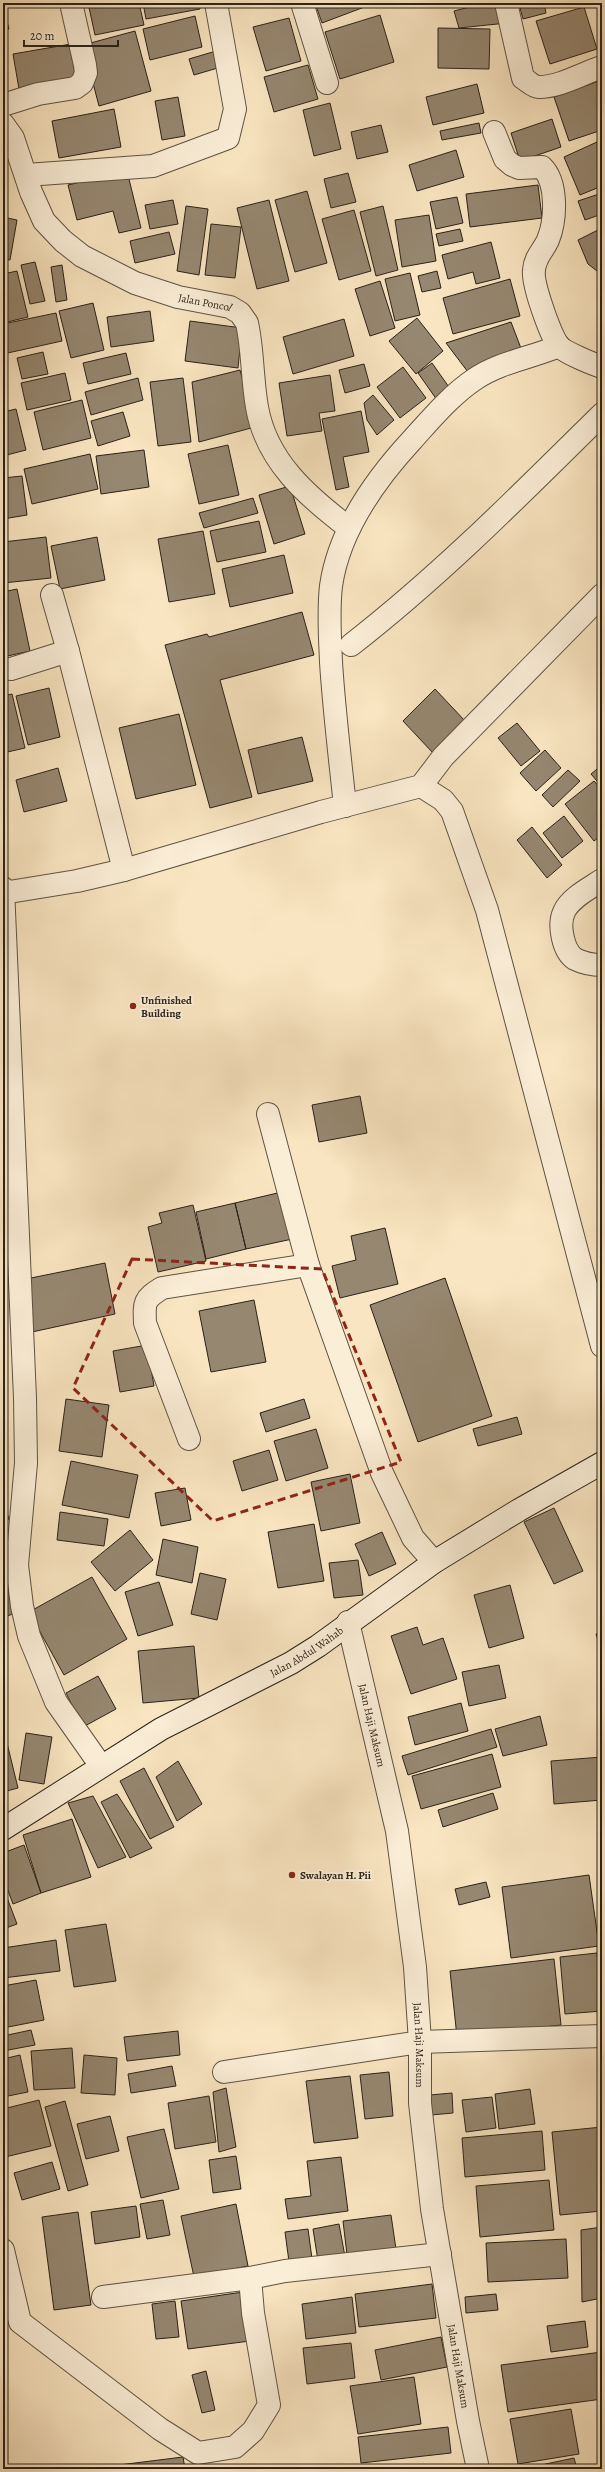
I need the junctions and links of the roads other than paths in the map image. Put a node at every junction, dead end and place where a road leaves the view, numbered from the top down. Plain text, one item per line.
1 (71, 3) edge
2 (216, 3) edge
3 (302, 3) edge
4 (506, 3) edge
5 (602, 67) edge
6 (327, 83) dead end
7 (3, 105) edge
8 (3, 124) edge
9 (494, 132) dead end
10 (26, 175) junction
11 (559, 346) junction
12 (602, 367) edge
13 (602, 414) edge
14 (350, 528) junction
15 (52, 594) dead end
16 (602, 595) edge
17 (351, 645) dead end
18 (68, 651) junction
19 (11, 668) dead end
20 (421, 786) junction
21 (345, 806) junction
22 (124, 870) junction
23 (602, 880) edge
24 (4, 892) edge
25 (602, 965) edge
26 (268, 1114) dead end
27 (308, 1265) junction
28 (602, 1346) edge
29 (189, 1439) dead end
30 (602, 1462) edge
31 (434, 1562) junction
32 (348, 1622) junction
33 (101, 1766) junction
34 (3, 1828) edge
35 (602, 2036) edge
36 (420, 2042) junction
37 (224, 2072) dead end
38 (3, 2250) edge
39 (440, 2254) junction
40 (250, 2278) junction
41 (103, 2297) dead end
42 (478, 2469) edge

1 - 7 street
2 - 10 street
3 - 6 street
4 - 5 street
8 - 10 street, Jalan Poncol
9 - 11 street
10 - 14 street, Jalan Poncol
11 - 12 street
11 - 14 street
13 - 17 street
14 - 21 street
15 - 18 street
16 - 20 street
18 - 19 street
18 - 22 street
20 - 21 street
20 - 28 street
21 - 22 street
22 - 24 street
23 - 25 street
24 - 33 street
26 - 27 street
27 - 29 street
27 - 31 street
30 - 31 street, Jalan Abdul Wahab
31 - 32 street, Jalan Abdul Wahab
32 - 33 street, Jalan Abdul Wahab
32 - 36 street, Jalan Haji Maksum
33 - 34 street, Jalan Abdul Wahab
35 - 36 street
36 - 37 street
36 - 39 street, Jalan Haji Maksum
38 - 40 street
39 - 40 street
39 - 42 street, Jalan Haji Maksum
40 - 41 street

